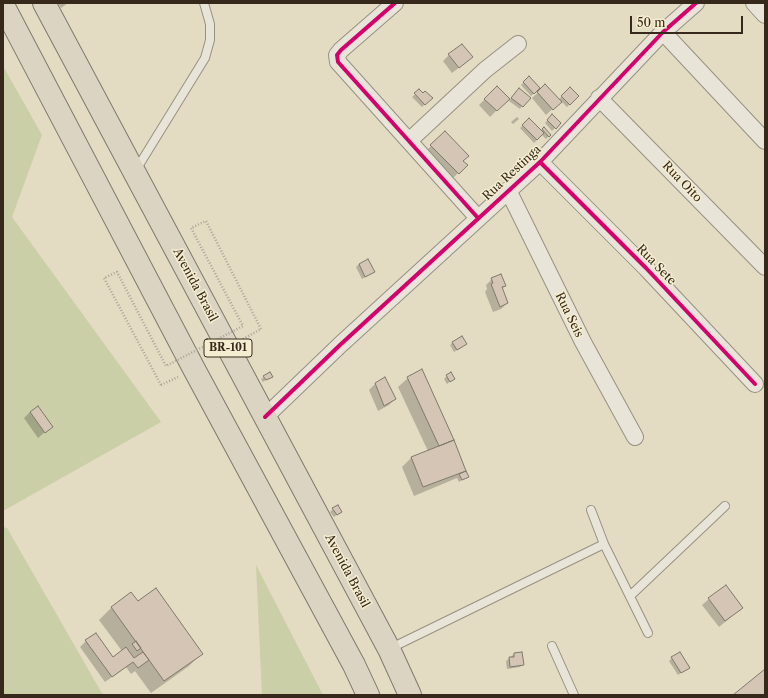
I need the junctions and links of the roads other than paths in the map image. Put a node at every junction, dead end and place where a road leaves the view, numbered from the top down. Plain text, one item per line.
1 (44, 3) edge
2 (204, 3) edge
3 (396, 3) edge
4 (696, 3) edge
5 (754, 3) edge
6 (3, 5) edge
7 (765, 15) edge
8 (663, 32) junction
9 (518, 44) dead end
10 (600, 98) junction
11 (410, 140) junction
12 (765, 141) edge
13 (540, 162) junction
14 (135, 172) junction
15 (508, 190) junction
16 (478, 218) junction
17 (765, 267) edge
18 (755, 384) dead end
19 (265, 417) junction
20 (634, 437) dead end
21 (725, 506) dead end
22 (591, 510) dead end
23 (604, 544) junction
24 (630, 596) junction
25 (648, 633) dead end
26 (552, 646) dead end
27 (388, 649) junction
28 (368, 695) edge
29 (410, 695) edge
30 (574, 695) edge

1 - 14 highway, Avenida Brasil / BR-101
2 - 14 lane
3 - 11 street
4 - 8 street, Rua Restinga
5 - 7 street
6 - 28 highway, BR-101
8 - 10 street, Rua Restinga
8 - 12 street
9 - 11 street
10 - 13 street, Rua Restinga
10 - 17 street, Rua Oito
11 - 16 street
13 - 15 street, Rua Restinga
13 - 18 street, Rua Sete
14 - 19 highway, Avenida Brasil / BR-101
15 - 16 street, Rua Restinga
15 - 20 street, Rua Seis
16 - 19 street, Rua Restinga
19 - 27 highway, Avenida Brasil / BR-101
21 - 24 lane
22 - 23 lane
23 - 24 lane
23 - 27 lane
24 - 25 lane
26 - 30 lane
27 - 29 highway, Avenida Brasil / BR-101

